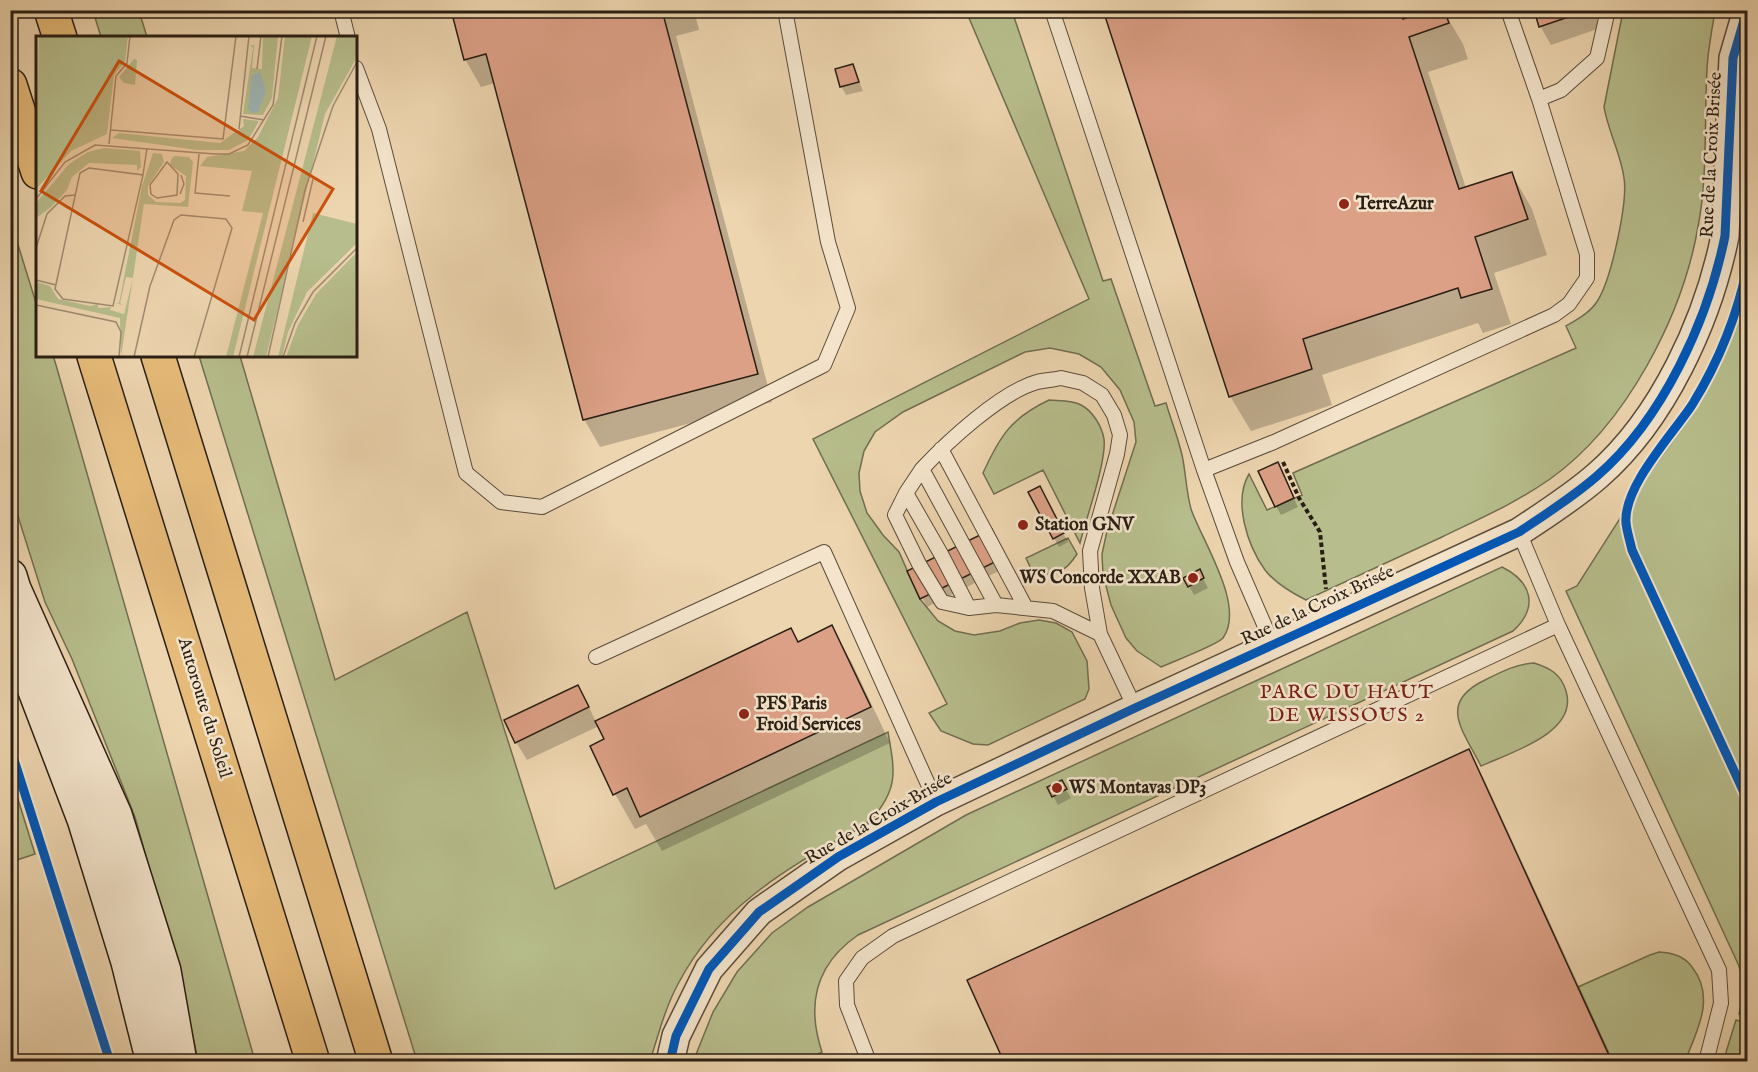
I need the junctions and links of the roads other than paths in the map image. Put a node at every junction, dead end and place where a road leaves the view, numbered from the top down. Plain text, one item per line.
1 (51, 10) edge
2 (341, 10) edge
3 (785, 10) edge
4 (1052, 10) edge
5 (1509, 10) edge
6 (1608, 10) edge
7 (1747, 10) edge
8 (59, 36) edge
9 (348, 36) edge
10 (357, 71) edge
11 (10, 85) edge
12 (1539, 99) junction
13 (36, 166) edge
14 (94, 357) edge
15 (158, 357) edge
16 (941, 448) junction
17 (922, 469) junction
18 (1204, 470) junction
19 (906, 493) junction
20 (1519, 532) junction
21 (10, 576) edge
22 (996, 605) junction
23 (969, 608) junction
24 (1026, 608) junction
25 (1558, 625) junction
26 (10, 627) edge
27 (1100, 634) junction
28 (1273, 645) junction
29 (596, 657) dead end
30 (1135, 708) junction
31 (936, 802) junction
32 (153, 1062) edge
33 (180, 1062) edge
34 (313, 1062) edge
35 (376, 1062) edge
36 (670, 1062) edge
37 (869, 1062) edge
38 (1706, 1062) edge

1 - 8 highway
2 - 9 lane
3 - 10 lane
4 - 18 lane
5 - 12 lane
6 - 12 lane
7 - 20 street, Rue de la Croix Brisée
11 - 13 highway
12 - 18 lane
14 - 34 highway, Autoroute du Soleil
15 - 35 highway
16 - 17 lane
16 - 24 lane
16 - 27 lane
17 - 19 lane
17 - 22 lane
18 - 28 lane
19 - 23 lane
19 - 23 lane
20 - 25 lane
20 - 28 street, Rue de la Croix Brisée
21 - 33 main road
22 - 23 lane
22 - 24 lane
24 - 27 lane
25 - 37 lane
25 - 38 lane
26 - 32 main road
27 - 30 lane
28 - 30 street, Rue de la Croix Brisée
29 - 31 lane
30 - 31 street, Rue de la Croix Brisée
31 - 36 street, Rue de la Croix Brisée

